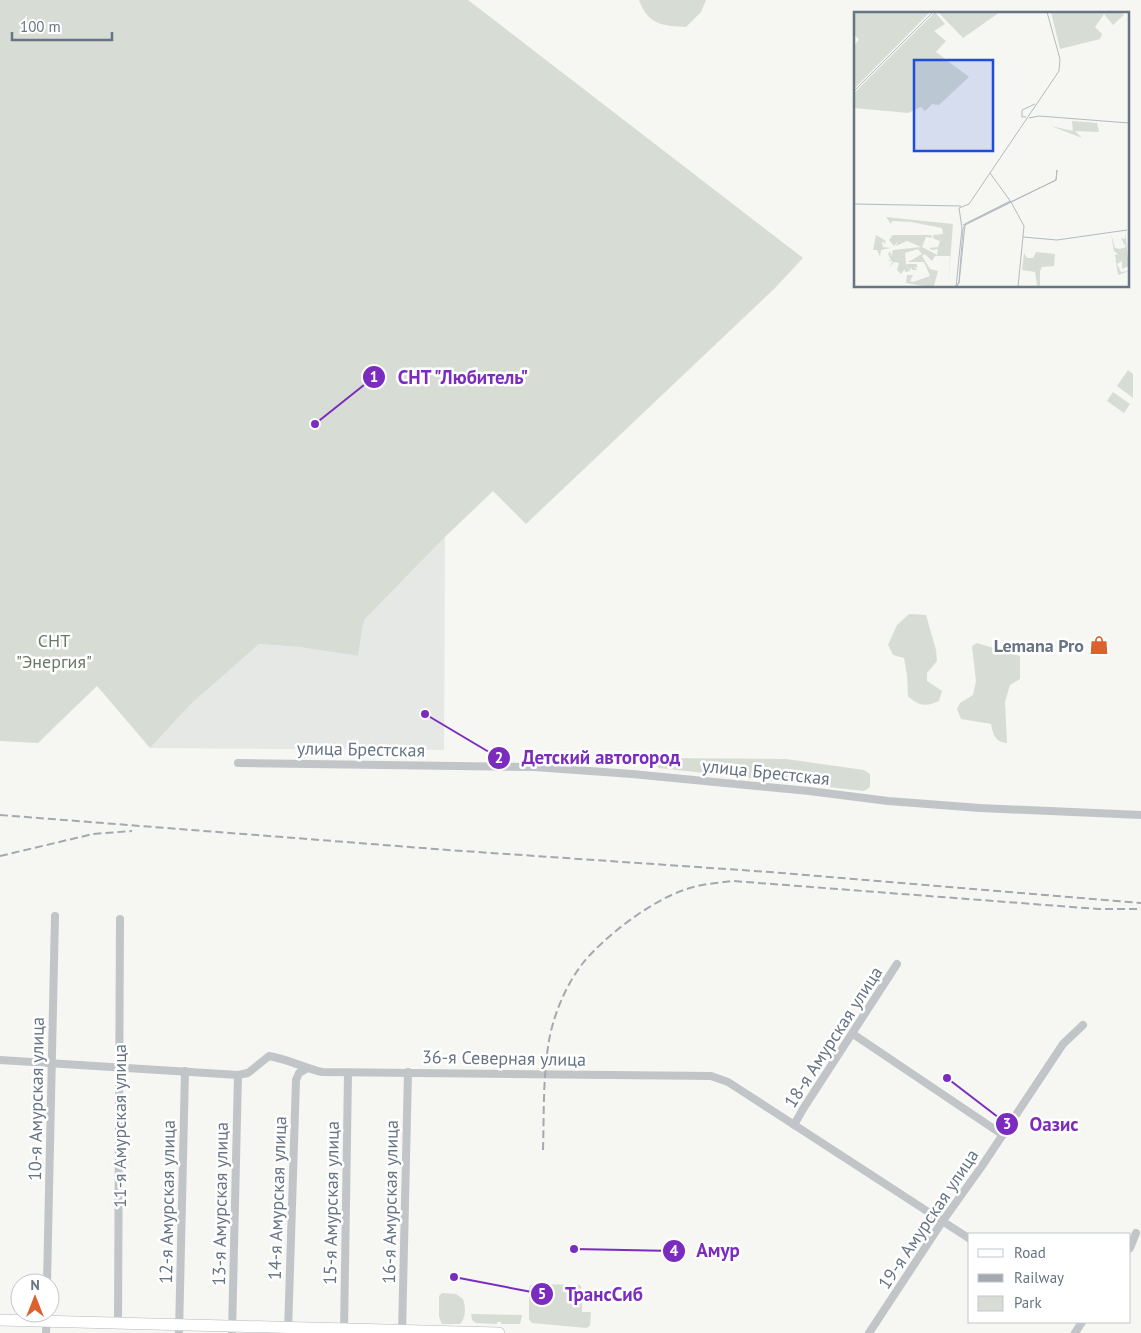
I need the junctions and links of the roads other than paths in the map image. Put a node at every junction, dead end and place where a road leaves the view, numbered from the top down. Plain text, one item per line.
1 (238, 763) dead end
2 (1141, 815) edge
3 (55, 916) dead end
4 (120, 919) dead end
5 (897, 964) dead end
6 (1083, 1025) dead end
7 (853, 1034) junction
8 (0, 1060) edge
9 (51, 1063) junction
10 (119, 1067) junction
11 (306, 1068) junction
12 (185, 1071) junction
13 (408, 1072) junction
14 (348, 1073) junction
15 (238, 1075) junction
16 (794, 1126) junction
17 (1002, 1135) junction
18 (942, 1222) junction
19 (1136, 1233) dead end
20 (968, 1239) edge
21 (1131, 1246) edge
22 (47, 1273) edge
23 (58, 1323) edge
24 (118, 1328) edge
25 (179, 1329) edge
26 (232, 1329) edge
27 (288, 1330) edge
28 (344, 1331) edge
29 (402, 1332) edge
30 (500, 1333) edge
31 (869, 1333) edge

1 - 2 street, улица Брестская
3 - 9 street, 10-я Амурская улица
4 - 10 street, 11-я Амурская улица
5 - 7 street, 18-я Амурская улица
6 - 17 street, 19-я Амурская улица
7 - 16 street, 18-я Амурская улица
7 - 17 street
8 - 9 street
9 - 10 street
9 - 22 street, 10-я Амурская улица
10 - 12 street
10 - 24 street, 11-я Амурская улица
11 - 14 street, 36-я Северная улица
11 - 15 street, 36-я Северная улица
11 - 27 street, 14-я Амурская улица
12 - 15 street
12 - 25 street, 12-я Амурская улица
13 - 14 street, 36-я Северная улица
13 - 16 street, 36-я Северная улица
13 - 29 street, 16-я Амурская улица
14 - 28 street, 15-я Амурская улица
15 - 26 street, 13-я Амурская улица
16 - 18 street, 36-я Северная улица
17 - 18 street, 19-я Амурская улица
18 - 20 street, 36-я Северная улица
18 - 31 street, 19-я Амурская улица
19 - 21 street
23 - 24 street
24 - 25 street
25 - 26 street
26 - 27 street
27 - 28 street
28 - 29 street
29 - 30 street

